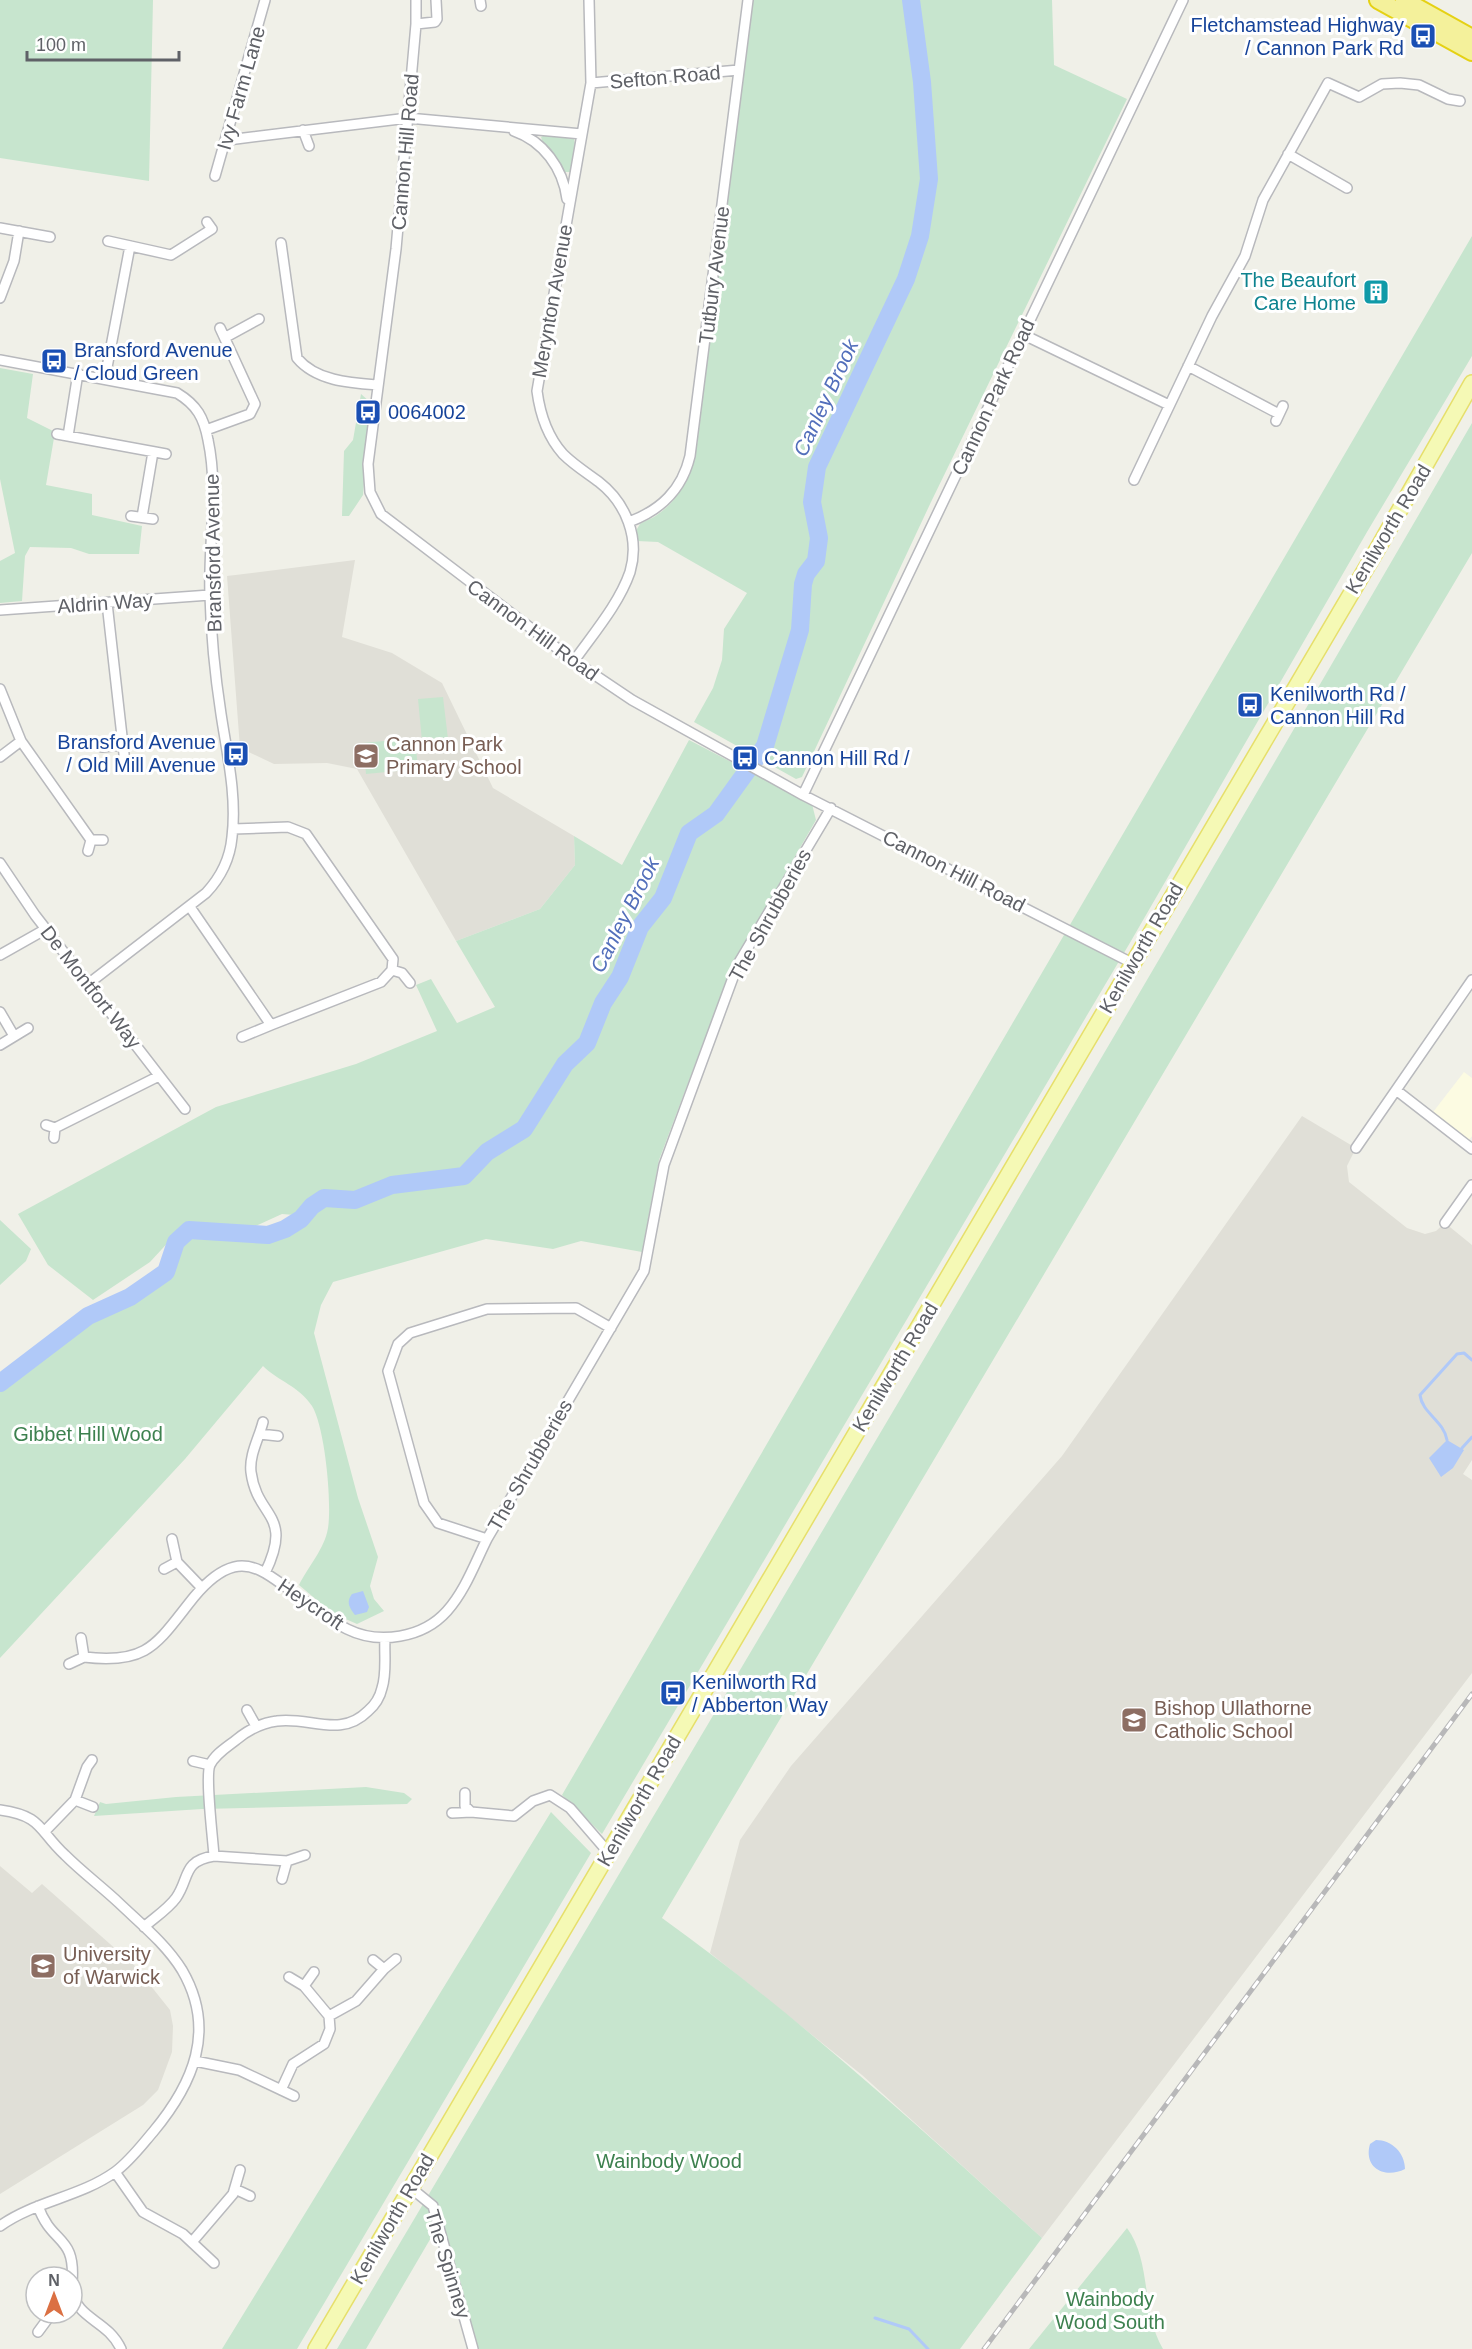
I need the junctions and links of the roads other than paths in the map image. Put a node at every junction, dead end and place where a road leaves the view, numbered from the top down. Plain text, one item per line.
1 (265, 0) edge
2 (416, 0) edge
3 (436, 0) edge
4 (589, 0) edge
5 (748, 0) edge
6 (1182, 0) edge
7 (1378, 0) edge
8 (1404, 0) edge
9 (416, 24) junction
10 (1472, 38) edge
11 (1472, 52) edge
12 (740, 70) junction
13 (591, 83) junction
14 (1460, 101) dead end
15 (408, 118) junction
16 (497, 126) junction
17 (303, 130) junction
18 (582, 134) junction
19 (228, 140) junction
20 (309, 146) dead end
21 (1288, 154) junction
22 (215, 176) dead end
23 (1347, 188) dead end
24 (568, 205) junction
25 (207, 222) dead end
26 (0, 228) edge
27 (19, 231) junction
28 (50, 237) dead end
29 (108, 241) dead end
30 (281, 243) dead end
31 (130, 246) junction
32 (0, 298) edge
33 (259, 319) dead end
34 (220, 328) dead end
35 (1022, 334) junction
36 (226, 337) junction
37 (0, 360) edge
38 (1188, 366) junction
39 (78, 373) junction
40 (105, 378) junction
41 (1472, 383) edge
42 (378, 385) junction
43 (1169, 405) junction
44 (1279, 414) dead end
45 (206, 430) junction
46 (57, 434) dead end
47 (68, 436) junction
48 (153, 452) junction
49 (166, 454) dead end
50 (1134, 480) dead end
51 (131, 516) dead end
52 (142, 517) junction
53 (153, 519) dead end
54 (629, 522) junction
55 (210, 595) junction
56 (107, 603) junction
57 (0, 610) edge
58 (574, 661) junction
59 (0, 689) edge
60 (21, 741) junction
61 (123, 745) junction
62 (102, 747) dead end
63 (0, 757) edge
64 (125, 763) dead end
65 (803, 795) junction
66 (831, 808) junction
67 (233, 829) junction
68 (91, 840) junction
69 (103, 840) dead end
70 (88, 851) dead end
71 (0, 863) edge
72 (190, 907) junction
73 (46, 929) junction
74 (0, 955) edge
75 (1132, 963) junction
76 (392, 970) junction
77 (1472, 980) edge
78 (410, 983) dead end
79 (88, 984) junction
80 (0, 1012) edge
81 (271, 1025) junction
82 (28, 1028) dead end
83 (14, 1036) junction
84 (242, 1037) dead end
85 (0, 1045) edge
86 (159, 1076) junction
87 (1396, 1090) junction
88 (185, 1109) dead end
89 (52, 1130) dead end
90 (1356, 1148) dead end
91 (1472, 1149) edge
92 (1472, 1185) edge
93 (1445, 1223) dead end
94 (611, 1328) junction
95 (263, 1422) dead end
96 (260, 1434) junction
97 (278, 1436) dead end
98 (172, 1539) dead end
99 (487, 1539) junction
100 (177, 1562) junction
101 (164, 1569) dead end
102 (265, 1573) junction
103 (201, 1587) junction
104 (81, 1638) dead end
105 (385, 1638) junction
106 (84, 1657) junction
107 (69, 1664) dead end
108 (247, 1710) dead end
109 (256, 1726) junction
110 (92, 1760) dead end
111 (193, 1761) dead end
112 (210, 1765) junction
113 (465, 1793) dead end
114 (75, 1800) junction
115 (93, 1807) dead end
116 (0, 1810) edge
117 (471, 1812) junction
118 (452, 1813) dead end
119 (46, 1830) junction
120 (608, 1852) junction
121 (306, 1855) dead end
122 (214, 1856) junction
123 (287, 1861) junction
124 (282, 1879) dead end
125 (144, 1927) junction
126 (396, 1959) dead end
127 (373, 1960) dead end
128 (384, 1969) junction
129 (314, 1972) dead end
130 (289, 1977) dead end
131 (304, 1986) junction
132 (329, 2016) junction
133 (195, 2061) junction
134 (281, 2090) junction
135 (294, 2096) dead end
136 (240, 2170) dead end
137 (115, 2172) junction
138 (411, 2188) junction
139 (235, 2189) junction
140 (250, 2196) dead end
141 (38, 2206) junction
142 (0, 2226) edge
143 (192, 2242) junction
144 (214, 2263) dead end
145 (71, 2265) edge
146 (84, 2313) edge
147 (43, 2325) edge
148 (38, 2332) dead end
149 (122, 2349) edge
150 (316, 2349) edge
151 (473, 2349) edge

1 - 19 street, Ivy Farm Lane
2 - 9 street, Cannon Hill Road
3 - 9 street
4 - 13 street, Merynton Avenue
5 - 12 street, Tutbury Avenue
6 - 35 street, Cannon Park Road
7 - 11 highway
8 - 10 highway
9 - 15 street, Cannon Hill Road
12 - 13 street, Sefton Road
12 - 54 street, Tutbury Avenue
13 - 18 street, Merynton Avenue
14 - 21 street
15 - 16 street
15 - 17 street
15 - 42 street, Cannon Hill Road
16 - 18 street
16 - 24 street
17 - 19 street
17 - 20 street
18 - 24 street, Merynton Avenue
19 - 22 street, Ivy Farm Lane
21 - 23 street
21 - 38 street
24 - 54 street, Merynton Avenue
25 - 31 street
26 - 27 street
27 - 28 street
27 - 32 street
29 - 31 street
30 - 42 street
31 - 40 street
33 - 36 street
34 - 36 street
35 - 43 street
35 - 65 street, Cannon Park Road
36 - 45 street
37 - 39 street, Bransford Avenue
38 - 43 street
38 - 44 street
39 - 40 street, Bransford Avenue
39 - 47 street
40 - 45 street, Bransford Avenue
41 - 75 main road, Kenilworth Road
42 - 58 street, Cannon Hill Road
43 - 50 street
45 - 55 street, Bransford Avenue
46 - 47 street
47 - 48 street
48 - 49 street
48 - 52 street
51 - 52 street
52 - 53 street
54 - 58 street, Merynton Avenue
55 - 56 street, Aldrin Way
55 - 67 street, Bransford Avenue
56 - 57 street, Aldrin Way
56 - 61 street
58 - 65 street, Cannon Hill Road
59 - 60 street
60 - 63 street
60 - 68 street
61 - 62 street
61 - 64 street
65 - 66 street, Cannon Hill Road
66 - 75 street, Cannon Hill Road
66 - 94 street, The Shrubberies
67 - 72 street, Bransford Avenue
67 - 76 street
68 - 69 street
68 - 70 street
71 - 73 street, De Montfort Way
72 - 79 street, Bransford Avenue
72 - 81 street
73 - 74 street
73 - 79 street, De Montfort Way
75 - 120 main road, Kenilworth Road
76 - 78 street
76 - 81 street
77 - 87 street
79 - 86 street, De Montfort Way
80 - 83 street
81 - 84 street
82 - 83 street
83 - 85 street
86 - 88 street, De Montfort Way
86 - 89 street
87 - 90 street
87 - 91 street
92 - 93 street
94 - 99 street, The Shrubberies
94 - 99 street, The Shrubberies
95 - 96 street
96 - 97 street
96 - 102 street
98 - 100 street
99 - 105 street, Heycroft
100 - 101 street
100 - 103 street
102 - 103 street, Heycroft
102 - 105 street, Heycroft
103 - 106 street, Heycroft
104 - 106 street
105 - 109 street
106 - 107 street, Heycroft
108 - 109 street
109 - 112 street
110 - 114 street
111 - 112 street
112 - 122 street
113 - 117 street
114 - 115 street
114 - 119 street
116 - 119 street
117 - 118 street
117 - 120 street
119 - 125 street
120 - 138 main road, Kenilworth Road
121 - 123 street
122 - 123 street
122 - 125 street
123 - 124 street
125 - 133 street
126 - 128 street
127 - 128 street
128 - 132 street
129 - 131 street
130 - 131 street
131 - 132 street
132 - 134 street
133 - 134 street
133 - 137 street
134 - 135 street
136 - 139 street
137 - 141 street
137 - 143 street
138 - 150 main road, Kenilworth Road
138 - 151 street, The Spinney
139 - 140 street
139 - 143 street
141 - 142 street
141 - 145 street
143 - 144 street
146 - 149 street
147 - 148 street

